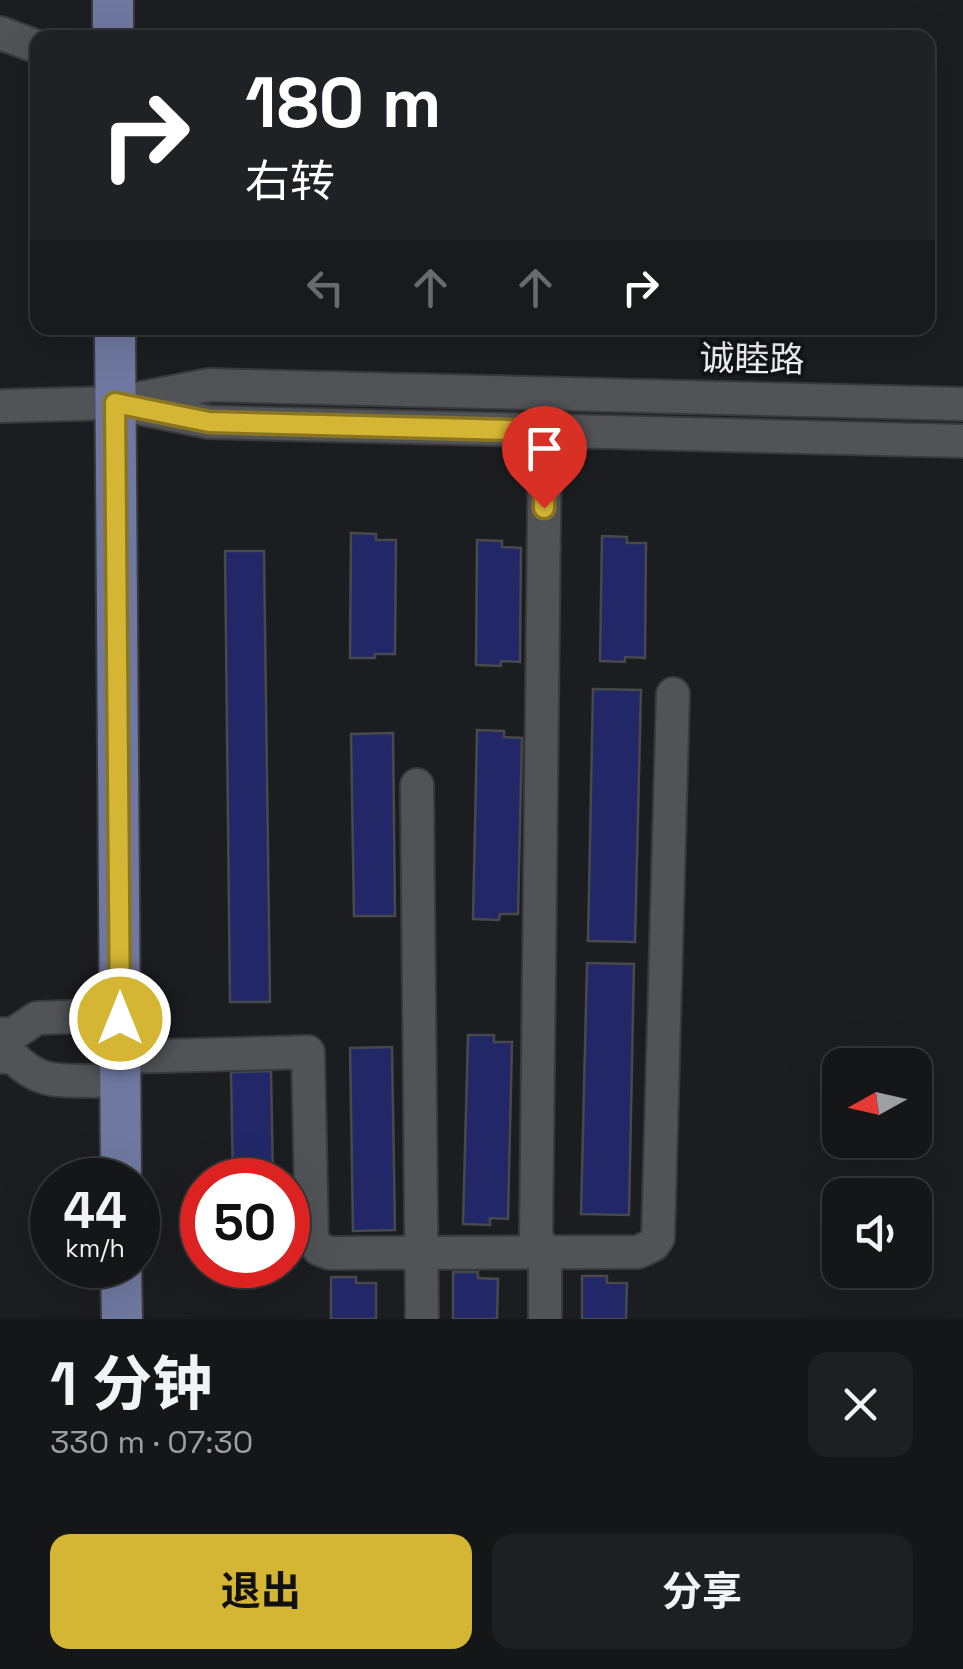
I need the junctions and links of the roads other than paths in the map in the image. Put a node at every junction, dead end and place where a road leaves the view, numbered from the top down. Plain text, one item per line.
1 (91, 0) edge
2 (112, 0) edge
3 (92, 30) edge
4 (113, 30) edge
5 (0, 34) edge
6 (30, 44) edge
7 (94, 335) edge
8 (114, 335) edge
9 (104, 403) junction
10 (963, 404) edge
11 (0, 406) edge
12 (545, 431) junction
13 (963, 441) edge
14 (673, 694) dead end
15 (417, 785) dead end
16 (96, 1016) junction
17 (0, 1034) edge
18 (0, 1058) edge
19 (108, 1069) junction
20 (99, 1158) edge
21 (118, 1158) edge
22 (545, 1252) junction
23 (422, 1253) junction
24 (97, 1288) edge
25 (121, 1288) edge
26 (98, 1319) edge
27 (122, 1319) edge
28 (422, 1319) edge
29 (545, 1319) edge

1 - 3 main road
2 - 4 main road
5 - 6 street
7 - 9 main road
8 - 9 main road
9 - 10 street, 诚睦路
9 - 11 street, 诚睦路
9 - 12 street
9 - 16 main road
9 - 19 main road
12 - 13 street
12 - 22 street
14 - 22 street
15 - 23 street
16 - 17 street
16 - 19 main road
18 - 19 street
19 - 20 main road
19 - 21 main road
19 - 23 street
22 - 23 street
22 - 29 street
23 - 28 street
24 - 26 main road
25 - 27 main road

